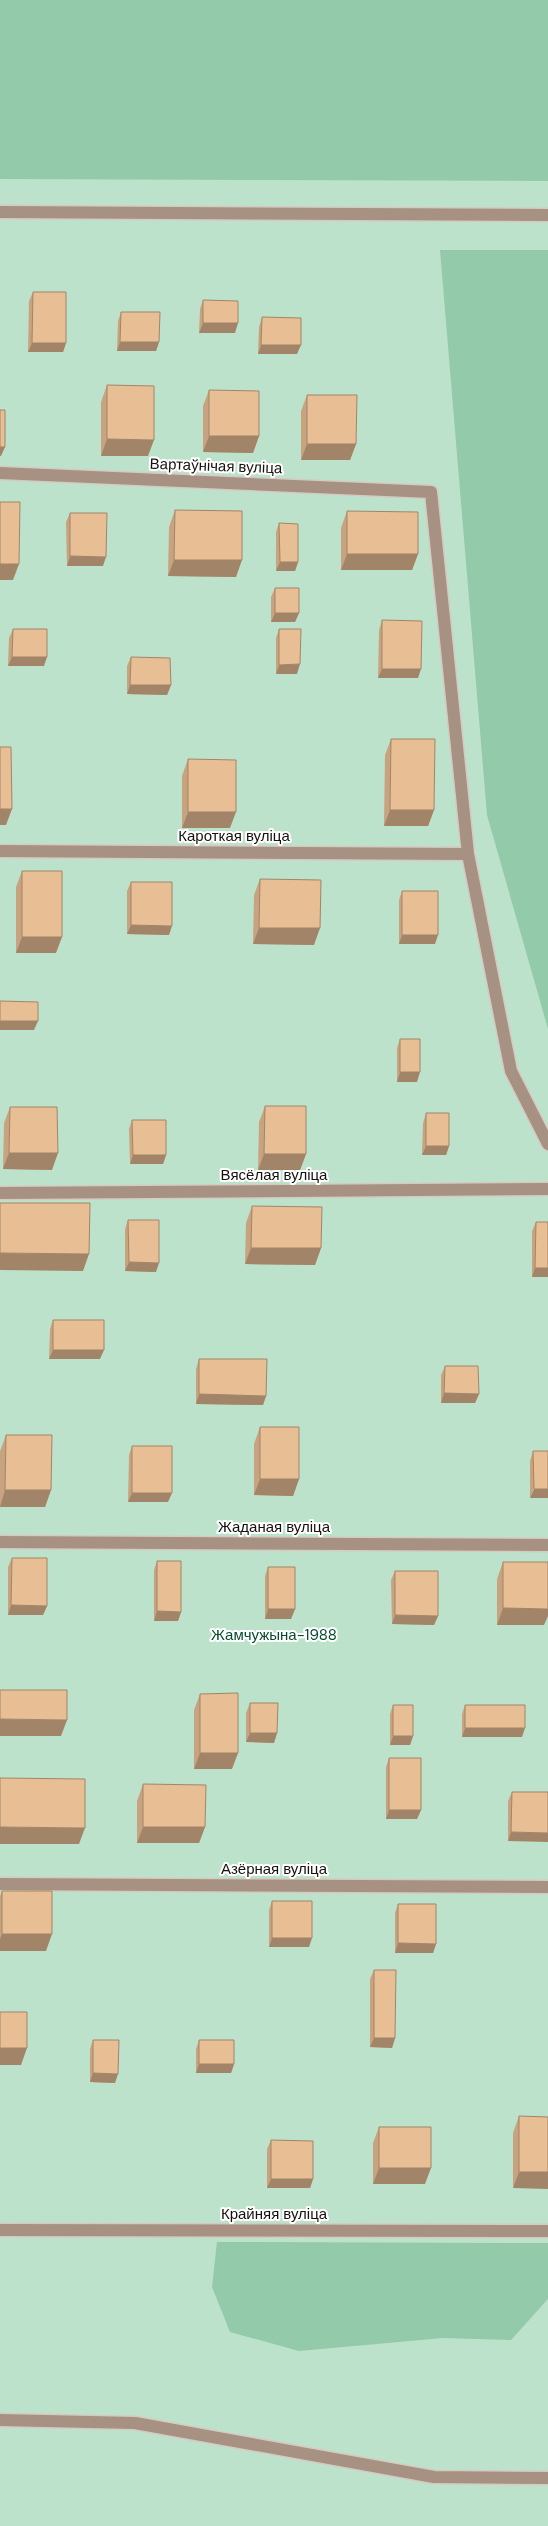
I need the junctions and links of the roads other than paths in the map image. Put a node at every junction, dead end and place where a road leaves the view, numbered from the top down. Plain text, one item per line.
1 (0, 212) edge
2 (548, 216) edge
3 (0, 473) edge
4 (0, 851) edge
5 (468, 854) junction
6 (548, 1144) edge
7 (548, 1190) edge
8 (0, 1193) edge
9 (0, 1542) edge
10 (548, 1545) edge
11 (0, 1884) edge
12 (548, 1887) edge
13 (0, 2230) edge
14 (548, 2231) edge
15 (0, 2420) edge
16 (548, 2478) edge

1 - 2 street
3 - 5 street, Вартаўнічая вуліца
4 - 5 street, Кароткая вуліца
5 - 6 street
7 - 8 street, Вясёлая вуліца
9 - 10 street, Жаданая вуліца
11 - 12 street, Азёрная вуліца
13 - 14 street, Крайняя вуліца
15 - 16 street

